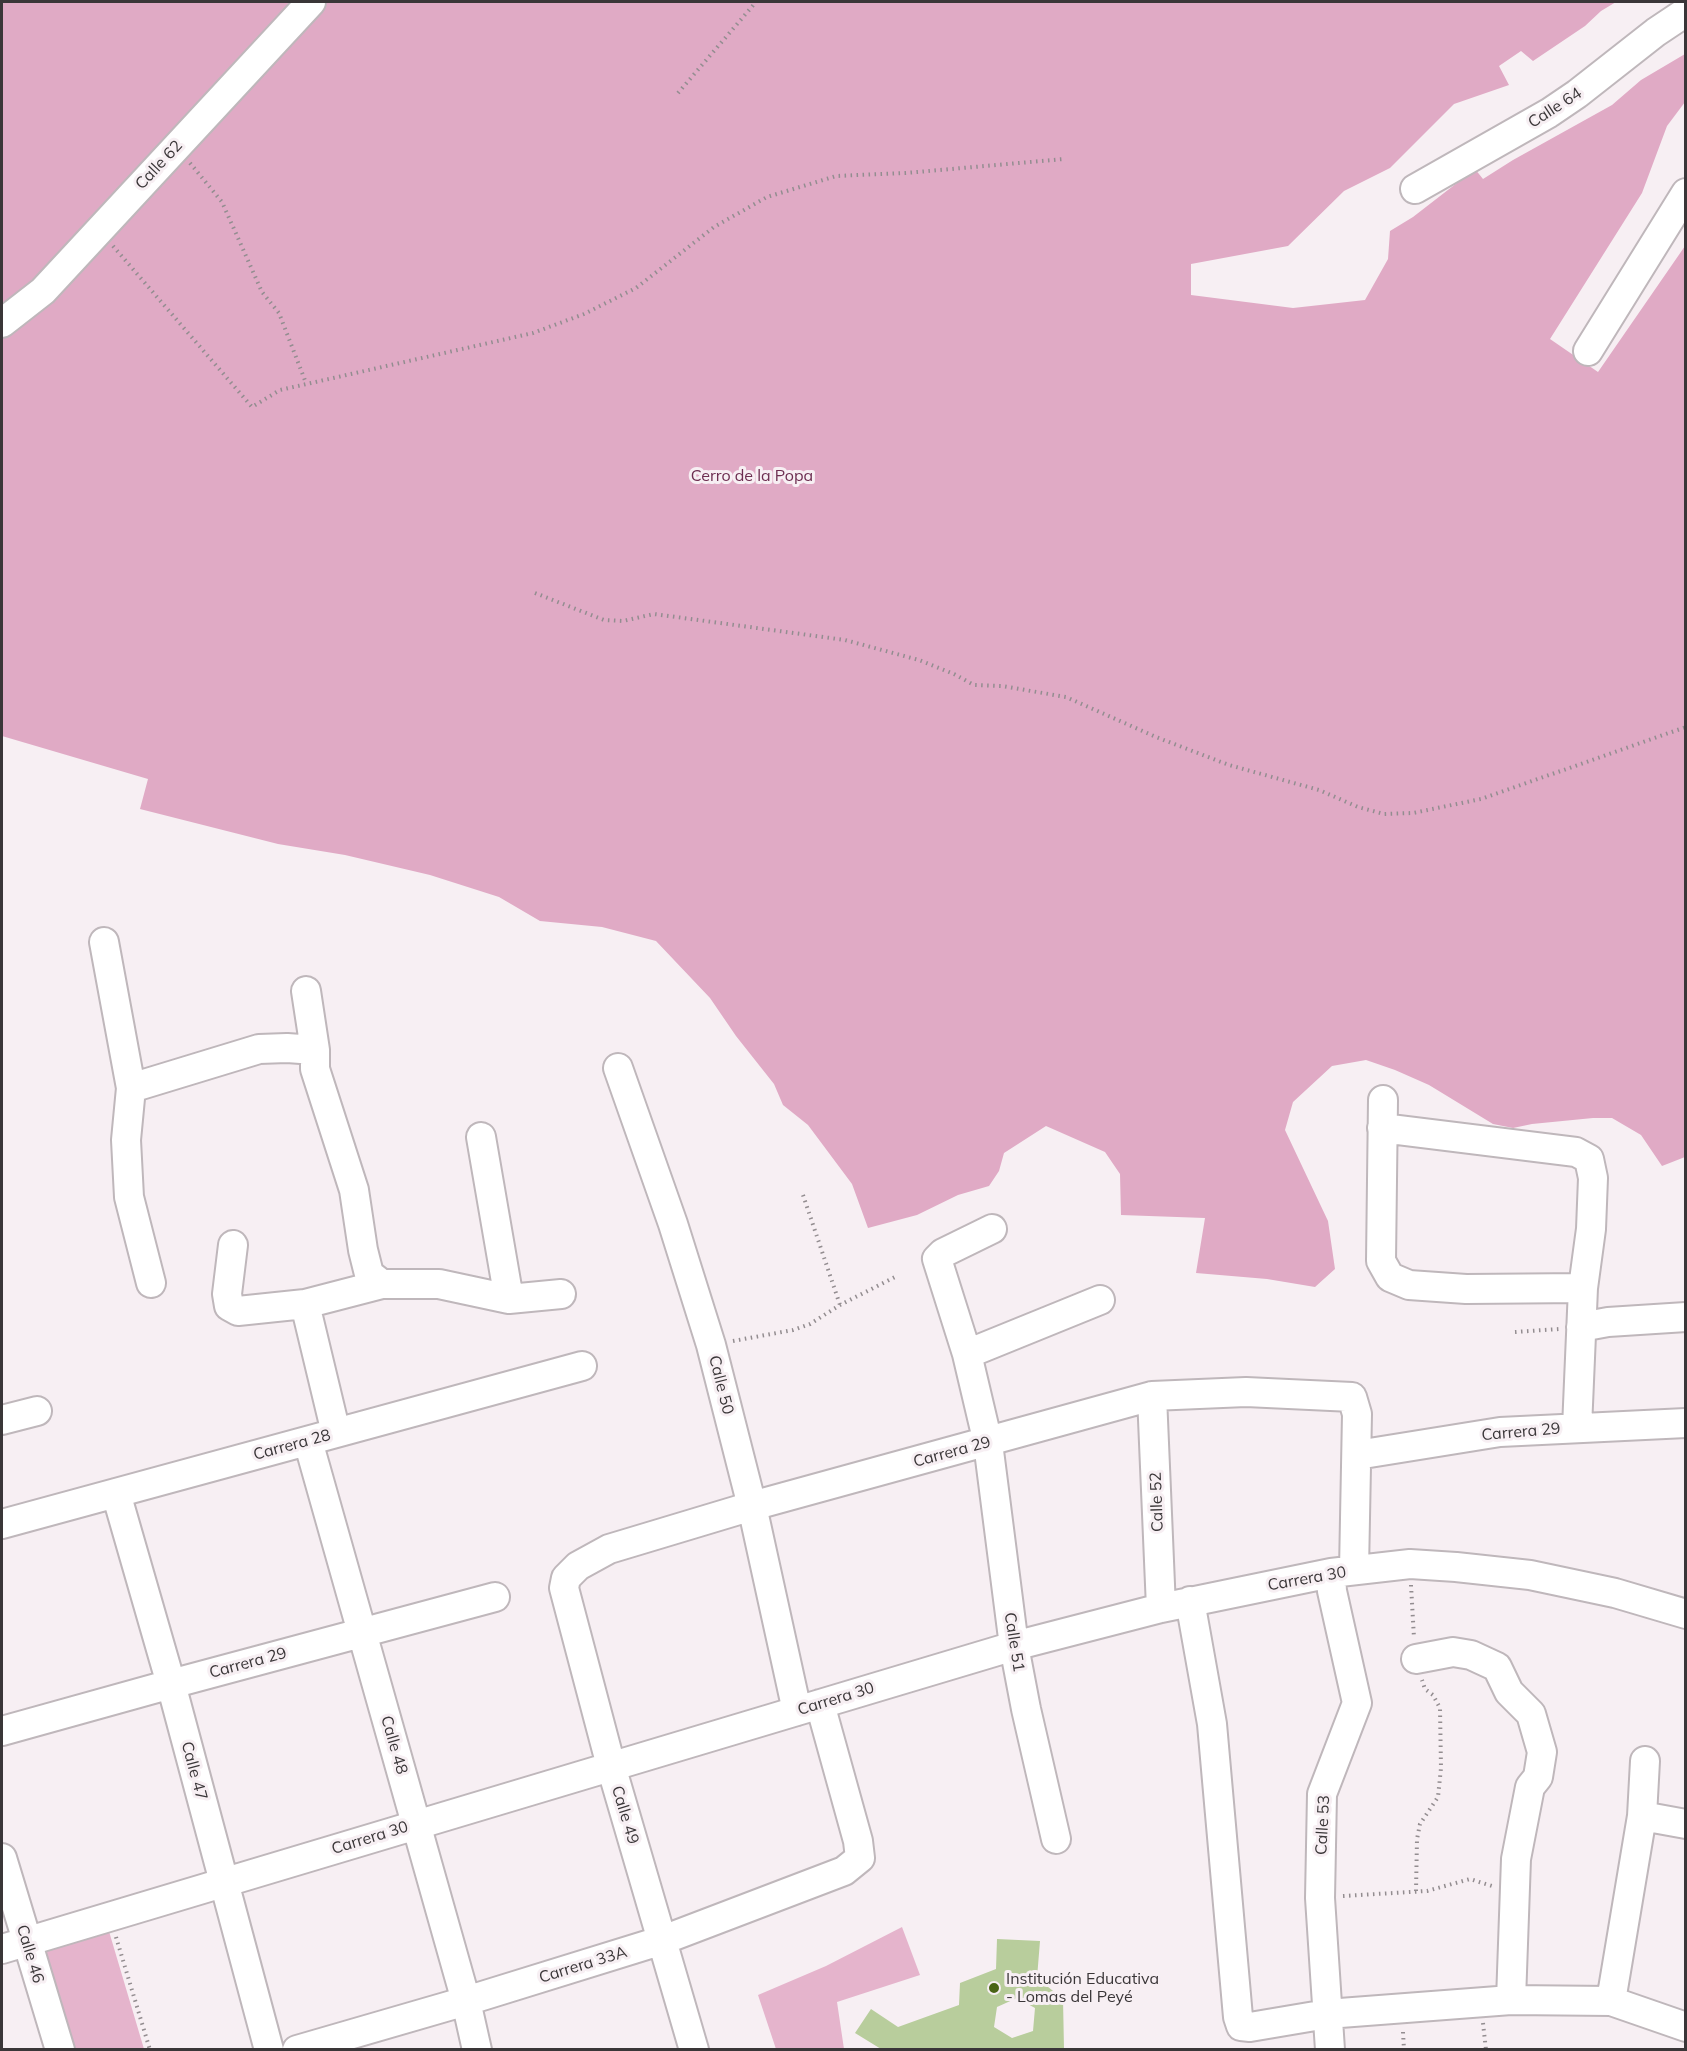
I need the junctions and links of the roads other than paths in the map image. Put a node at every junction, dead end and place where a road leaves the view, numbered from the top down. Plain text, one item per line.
1 (311, 2) edge
2 (1686, 12) edge
3 (1415, 189) dead end
4 (1686, 193) edge
5 (2, 323) edge
6 (1588, 351) dead end
7 (104, 942) dead end
8 (306, 991) dead end
9 (315, 1050) junction
10 (618, 1068) dead end
11 (131, 1088) junction
12 (1383, 1100) dead end
13 (1382, 1128) junction
14 (481, 1137) dead end
15 (992, 1229) dead end
16 (232, 1245) dead end
17 (151, 1283) dead end
18 (382, 1284) junction
19 (1583, 1288) junction
20 (561, 1294) dead end
21 (509, 1299) junction
22 (1100, 1300) dead end
23 (305, 1304) junction
24 (1686, 1317) edge
25 (1581, 1327) junction
26 (967, 1354) junction
27 (582, 1366) dead end
28 (1152, 1396) junction
29 (1352, 1397) joint
30 (37, 1411) dead end
31 (2, 1420) edge
32 (1686, 1423) edge
33 (1577, 1428) junction
34 (336, 1433) junction
35 (308, 1441) junction
36 (988, 1443) junction
37 (1357, 1455) junction
38 (116, 1493) junction
39 (752, 1506) junction
40 (2, 1524) edge
41 (1343, 1572) junction
42 (566, 1578) joint
43 (495, 1597) dead end
44 (1190, 1601) junction
45 (1161, 1608) junction
46 (1686, 1614) edge
47 (362, 1632) junction
48 (1014, 1646) junction
49 (1416, 1659) road end
50 (171, 1684) junction
51 (809, 1707) junction
52 (2, 1731) edge
53 (1645, 1761) dead end
54 (611, 1766) junction
55 (1642, 1816) junction
56 (416, 1824) junction
57 (1686, 1824) edge
58 (1056, 1839) dead end
59 (2, 1858) edge
60 (860, 1858) joint
61 (224, 1882) junction
62 (663, 1940) junction
63 (14, 1945) edge
64 (1511, 2000) junction
65 (466, 2001) junction
66 (1611, 2001) junction
67 (1327, 2014) junction
68 (1686, 2027) edge
69 (60, 2049) edge
70 (269, 2049) edge
71 (297, 2049) edge
72 (477, 2049) edge
73 (694, 2049) edge
74 (1330, 2049) edge

1 - 5 street, Calle 62
2 - 3 street, Calle 64
4 - 6 street
7 - 11 street
8 - 9 street
9 - 11 street
9 - 18 street
10 - 39 street, Calle 50
11 - 17 street
12 - 13 street
13 - 19 street
13 - 19 street
14 - 21 street
15 - 26 street, Calle 51
16 - 23 street
18 - 21 street
18 - 23 street
19 - 25 street
20 - 21 street
22 - 26 street
23 - 34 street
24 - 25 street
25 - 33 street
26 - 36 street, Calle 51
27 - 34 street, Carrera 28
28 - 29 street, Carrera 29
28 - 36 street, Carrera 29
28 - 45 street, Calle 52
29 - 37 street, Calle 53
30 - 31 street
32 - 33 street, Carrera 29
33 - 37 street, Carrera 29
34 - 35 street, Carrera 28
35 - 38 street, Carrera 28
35 - 47 street, Calle 48
36 - 39 street, Carrera 29
36 - 48 street, Calle 51
37 - 41 street, Calle 53
38 - 40 street, Carrera 28
38 - 50 street, Calle 47
39 - 42 street, Carrera 29
39 - 51 street, Calle 50
41 - 44 street, Carrera 30
41 - 46 street, Carrera 30
41 - 67 street, Calle 53
42 - 54 street, Calle 49
43 - 47 street, Carrera 29
44 - 45 street, Carrera 30
44 - 67 street
45 - 48 street, Carrera 30
47 - 50 street, Carrera 29
47 - 56 street, Calle 48
48 - 51 street, Carrera 30
48 - 58 street, Calle 51
49 - 64 street
50 - 52 street, Carrera 29
50 - 61 street, Calle 47
51 - 54 street, Carrera 30
51 - 60 street, Calle 50
53 - 55 street
54 - 56 street, Carrera 30
54 - 62 street, Calle 49
55 - 57 street
55 - 66 street
56 - 61 street, Carrera 30
56 - 65 street, Calle 48
59 - 63 street, Calle 46
60 - 62 street, Carrera 33A
61 - 63 street, Carrera 30
61 - 70 street, Calle 47
62 - 65 street, Carrera 33A
62 - 73 street, Calle 49
63 - 69 street, Calle 46
64 - 66 street
64 - 67 street
65 - 71 street, Carrera 33A
65 - 72 street, Calle 48
66 - 68 street
67 - 74 street, Calle 53

